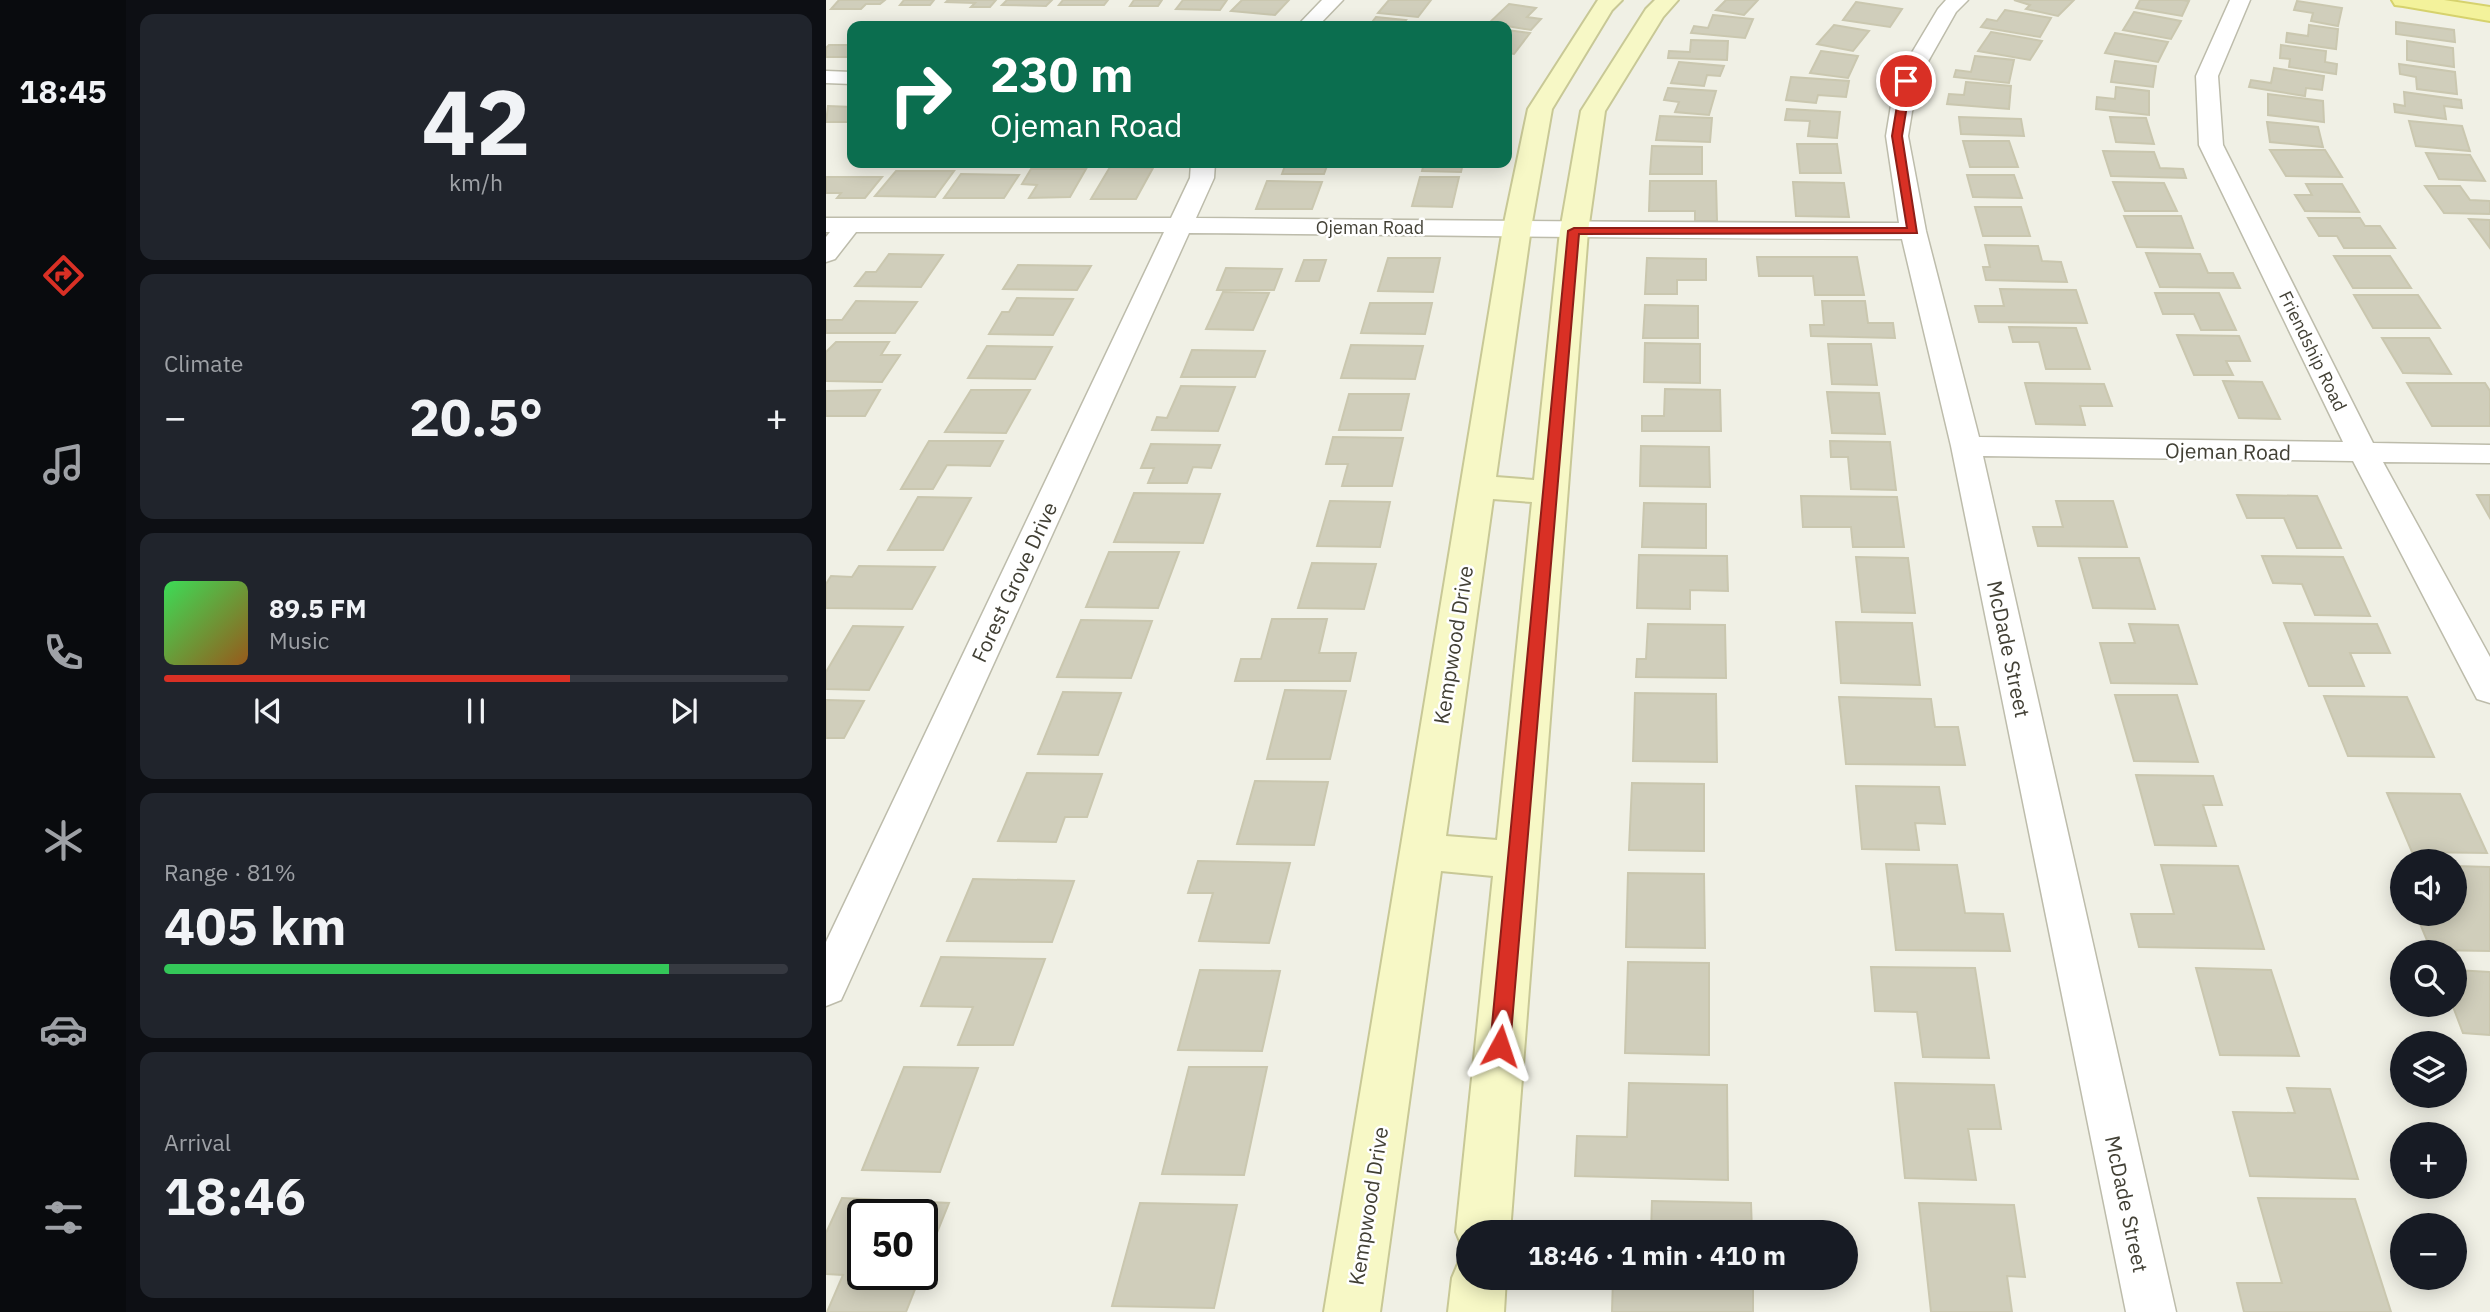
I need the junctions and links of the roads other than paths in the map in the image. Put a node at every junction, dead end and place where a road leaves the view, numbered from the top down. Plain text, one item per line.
1 (1333, 0) edge
2 (1611, 0) edge
3 (1667, 0) edge
4 (1958, 0) edge
5 (2240, 0) edge
6 (2403, 0) edge
7 (2490, 14) edge
8 (1312, 21) edge
9 (1575, 52) junction
10 (1626, 58) junction
11 (826, 77) edge
12 (847, 78) edge
13 (1210, 168) edge
14 (837, 225) edge
15 (1179, 225) junction
16 (1517, 228) junction
17 (1574, 231) junction
18 (1913, 231) junction
19 (826, 254) edge
20 (1966, 446) junction
21 (2364, 454) junction
22 (2490, 454) edge
23 (1477, 487) junction
24 (1550, 492) junction
25 (2490, 690) edge
26 (1422, 852) junction
27 (1517, 860) junction
28 (826, 987) edge
29 (1484, 1220) edge
30 (1478, 1290) edge
31 (1352, 1312) edge
32 (1476, 1312) edge
33 (2151, 1312) edge

1 - 8 street
2 - 9 main road, Kempwood Drive
3 - 10 main road
4 - 18 street, McDade Street
5 - 21 street, Friendship Road
6 - 7 main road
9 - 10 main road
9 - 16 main road, Kempwood Drive
10 - 17 main road
11 - 12 street
13 - 15 street, Forest Grove Drive
14 - 15 street, Ojeman Road
14 - 19 street
15 - 16 street, Ojeman Road
15 - 28 street, Forest Grove Drive
16 - 17 street, Ojeman Road
16 - 23 main road, Kempwood Drive
17 - 18 street, Ojeman Road
17 - 24 main road
18 - 20 street, McDade Street
20 - 21 street, Ojeman Road
20 - 33 street, McDade Street
21 - 22 street, Ojeman Road
21 - 25 street, Friendship Road
23 - 24 main road
23 - 26 main road, Kempwood Drive
24 - 27 main road
26 - 27 main road
26 - 31 main road, Kempwood Drive
27 - 29 main road
30 - 32 main road

